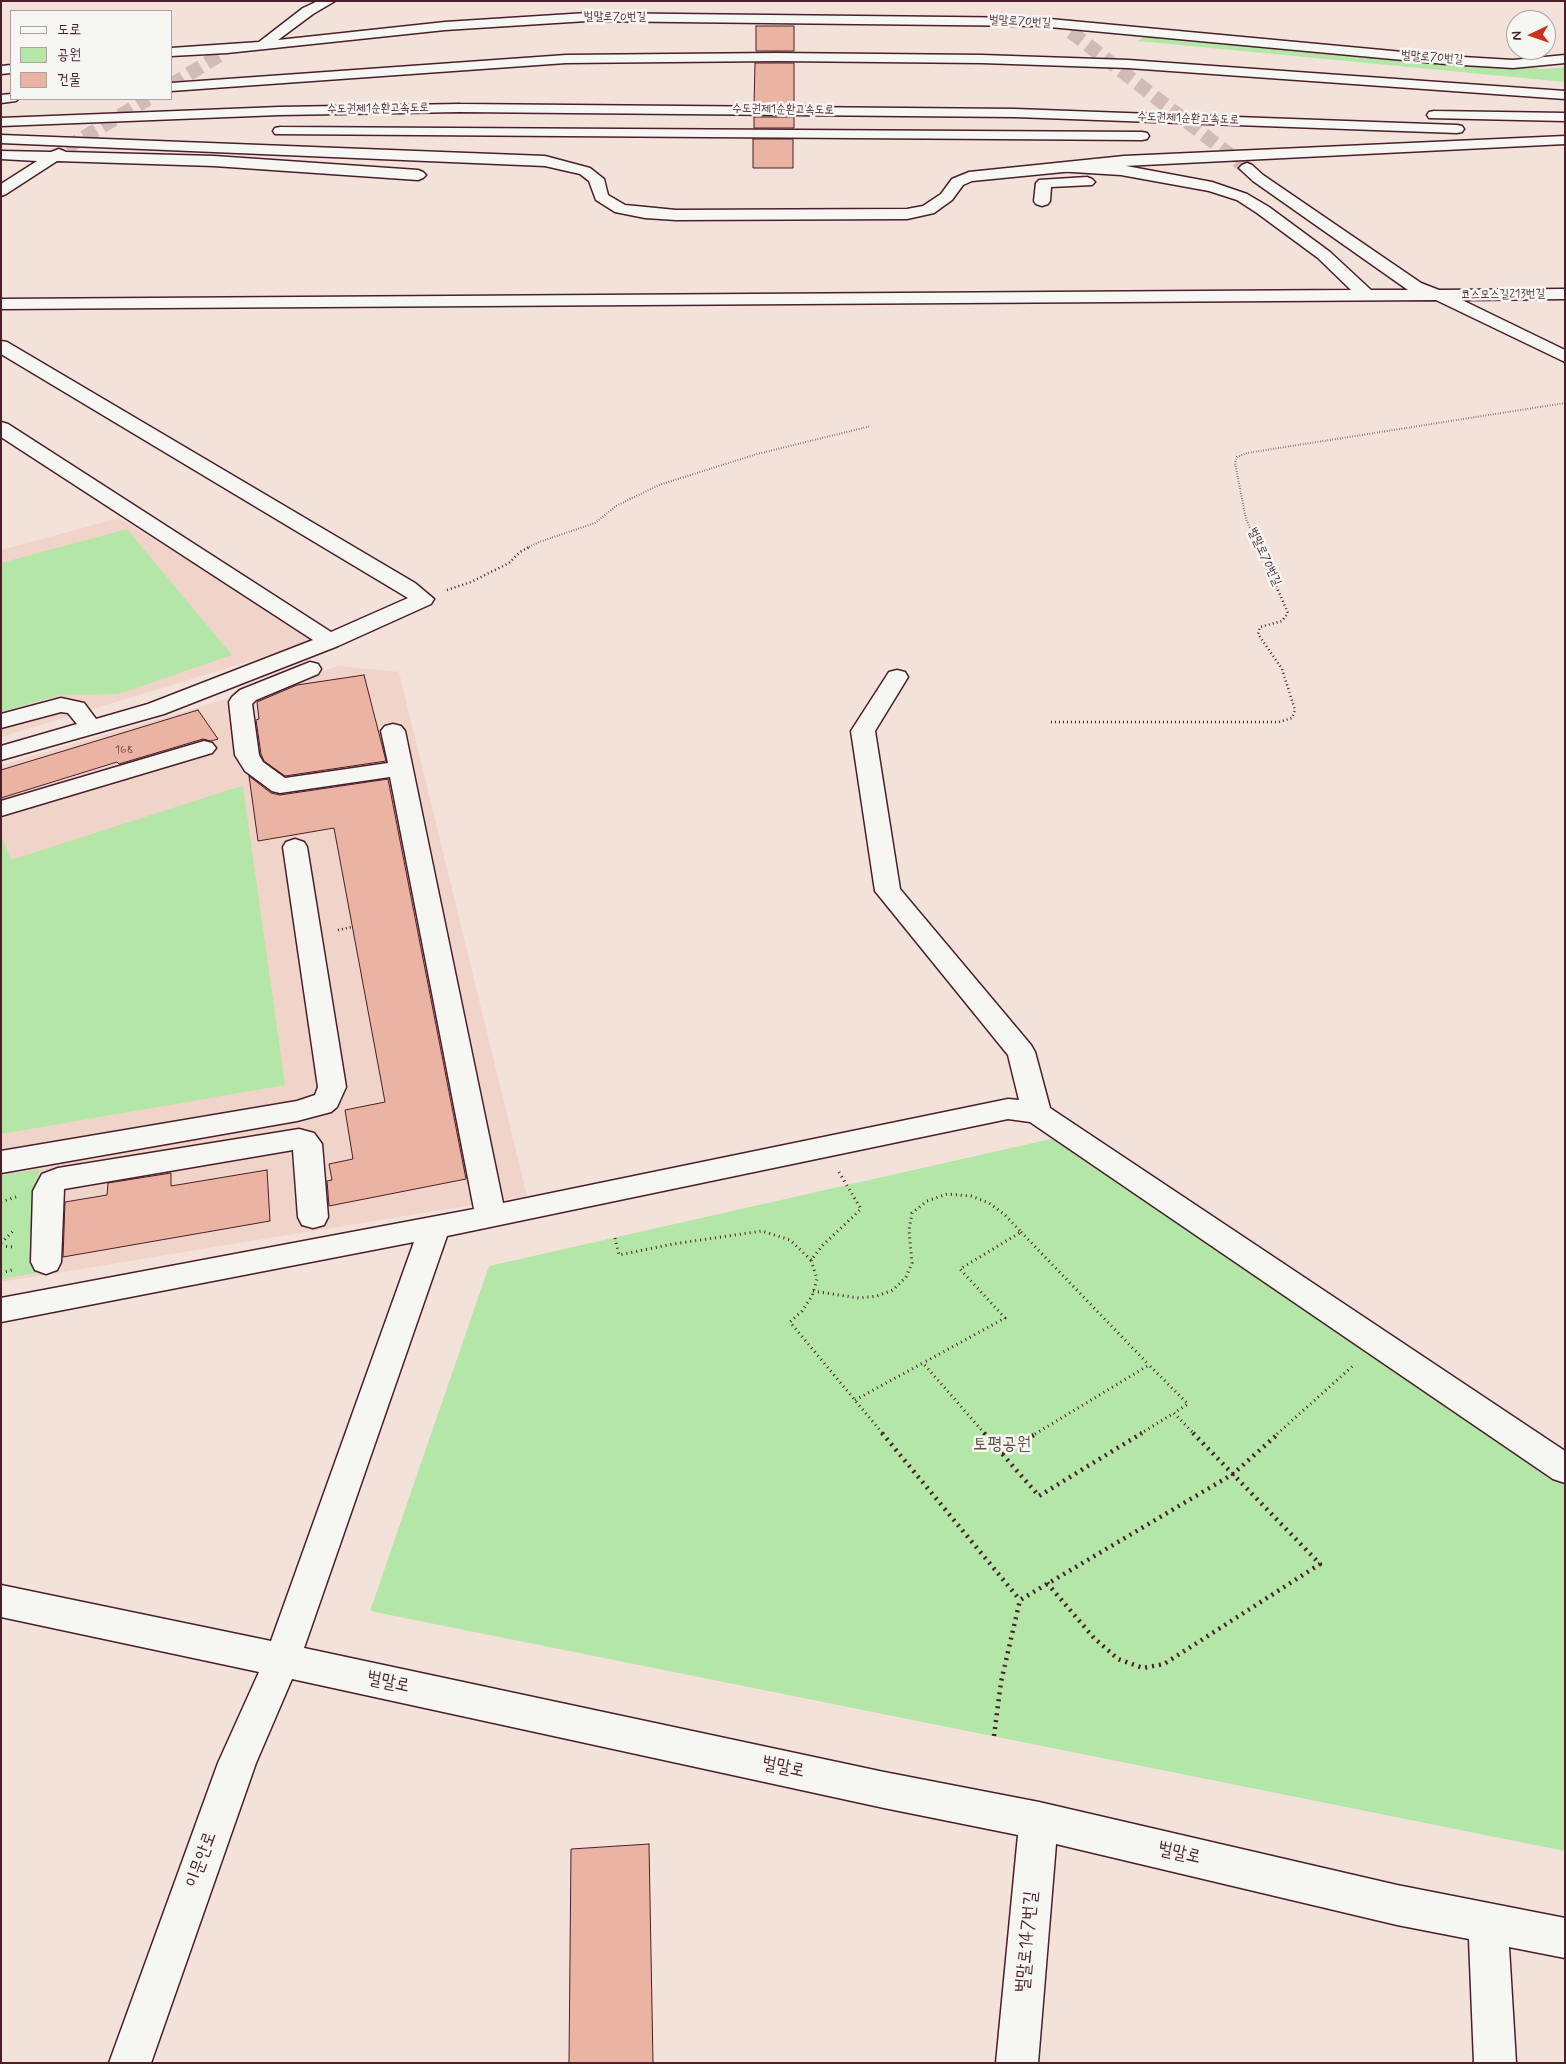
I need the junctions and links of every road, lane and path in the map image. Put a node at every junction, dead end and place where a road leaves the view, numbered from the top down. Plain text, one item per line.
1 (329, 1) edge
2 (1031, 8) dead end
3 (1066, 28) junction
4 (264, 44) junction
5 (172, 52) edge
6 (1565, 59) edge
7 (172, 87) edge
8 (1565, 95) edge
9 (1, 109) edge
10 (1565, 117) edge
11 (1, 122) edge
12 (158, 131) dead end
13 (267, 131) dead end
14 (1565, 131) edge
15 (1, 132) edge
16 (1161, 136) dead end
17 (1565, 136) edge
18 (1299, 138) dead end
19 (1, 139) edge
20 (1565, 140) edge
21 (61, 152) junction
22 (1, 154) edge
23 (1061, 168) junction
24 (1247, 168) tunnel mouth
25 (418, 175) dead end
26 (1, 191) edge
27 (1042, 201) dead end
28 (1223, 206) dead end
29 (1283, 244) dead end
30 (1339, 270) junction
31 (1565, 294) edge
32 (1367, 296) junction
33 (1441, 296) junction
34 (1, 304) edge
35 (1, 346) edge
36 (1565, 357) edge
37 (1565, 403) edge
38 (871, 426) dead end
39 (1, 428) edge
40 (423, 599) junction
41 (330, 641) junction
42 (310, 669) dead end
43 (897, 677) dead end
44 (1, 721) edge
45 (1051, 722) dead end
46 (91, 727) junction
47 (392, 731) dead end
48 (204, 748) dead end
49 (1, 753) edge
50 (401, 768) junction
51 (1, 809) edge
52 (294, 847) dead end
53 (1037, 1113) junction
54 (825, 1148) junction
55 (132, 1153) junction
56 (1, 1162) edge
57 (313, 1217) dead end
58 (491, 1217) junction
59 (435, 1227) junction
60 (1021, 1232) junction
61 (615, 1238) dead end
62 (811, 1260) junction
63 (46, 1262) dead end
64 (813, 1291) junction
65 (1, 1310) edge
66 (1380, 1342) junction
67 (923, 1363) junction
68 (1150, 1365) junction
69 (855, 1400) junction
70 (1174, 1414) junction
71 (1002, 1454) junction
72 (1565, 1469) edge
73 (1233, 1474) junction
74 (1048, 1583) junction
75 (1020, 1600) junction
76 (1, 1601) edge
77 (282, 1660) junction
78 (994, 1736) dead end
79 (1039, 1821) junction
80 (1488, 1924) junction
81 (1565, 1938) edge
82 (130, 2063) edge
83 (1017, 2063) edge
84 (1495, 2063) edge

1 - 4 main road
2 - 3 main road, 벌말로70번길
3 - 4 main road, 벌말로70번길
3 - 6 main road, 벌말로70번길
4 - 5 main road, 벌말로70번길
7 - 8 main road
9 - 10 main road, 수도권제1순환고속도로
11 - 14 main road, 수도권제1순환고속도로
12 - 15 main road
13 - 16 main road, 수도권제1순환고속도로
17 - 18 main road
19 - 23 main road
20 - 23 main road
21 - 22 main road
21 - 25 main road
21 - 26 main road
23 - 30 main road
24 - 33 main road
27 - 28 main road
29 - 30 main road
30 - 32 main road
31 - 33 main road, 코스모스길213번길
32 - 33 main road, 코스모스길213번길
32 - 34 main road, 코스모스길213번길
33 - 36 main road
35 - 40 main road
37 - 45 path, 벌말로70번길
38 - 40 path
39 - 41 main road
40 - 41 main road
41 - 46 main road
42 - 50 main road
43 - 53 main road
44 - 46 main road
46 - 49 main road
47 - 50 main road
48 - 51 main road
50 - 58 main road
52 - 55 main road
53 - 54 main road
53 - 66 main road
54 - 58 main road
54 - 62 path
55 - 56 main road
55 - 57 main road
55 - 63 main road
58 - 59 main road
59 - 65 main road
59 - 77 main road, 이문안로
60 - 64 path
60 - 67 path
60 - 68 path
61 - 62 path
62 - 64 path
64 - 69 path
66 - 72 main road
66 - 73 path
67 - 69 path
67 - 71 path
68 - 70 path
68 - 71 path
69 - 75 path
70 - 71 path
70 - 73 path
73 - 74 path
73 - 74 path
74 - 75 path
75 - 78 path
76 - 77 main road, 벌말로
77 - 79 main road, 벌말로
77 - 82 main road, 이문안로
79 - 80 main road, 벌말로
79 - 83 main road, 벌말로147번길
80 - 81 main road, 벌말로
80 - 84 main road

